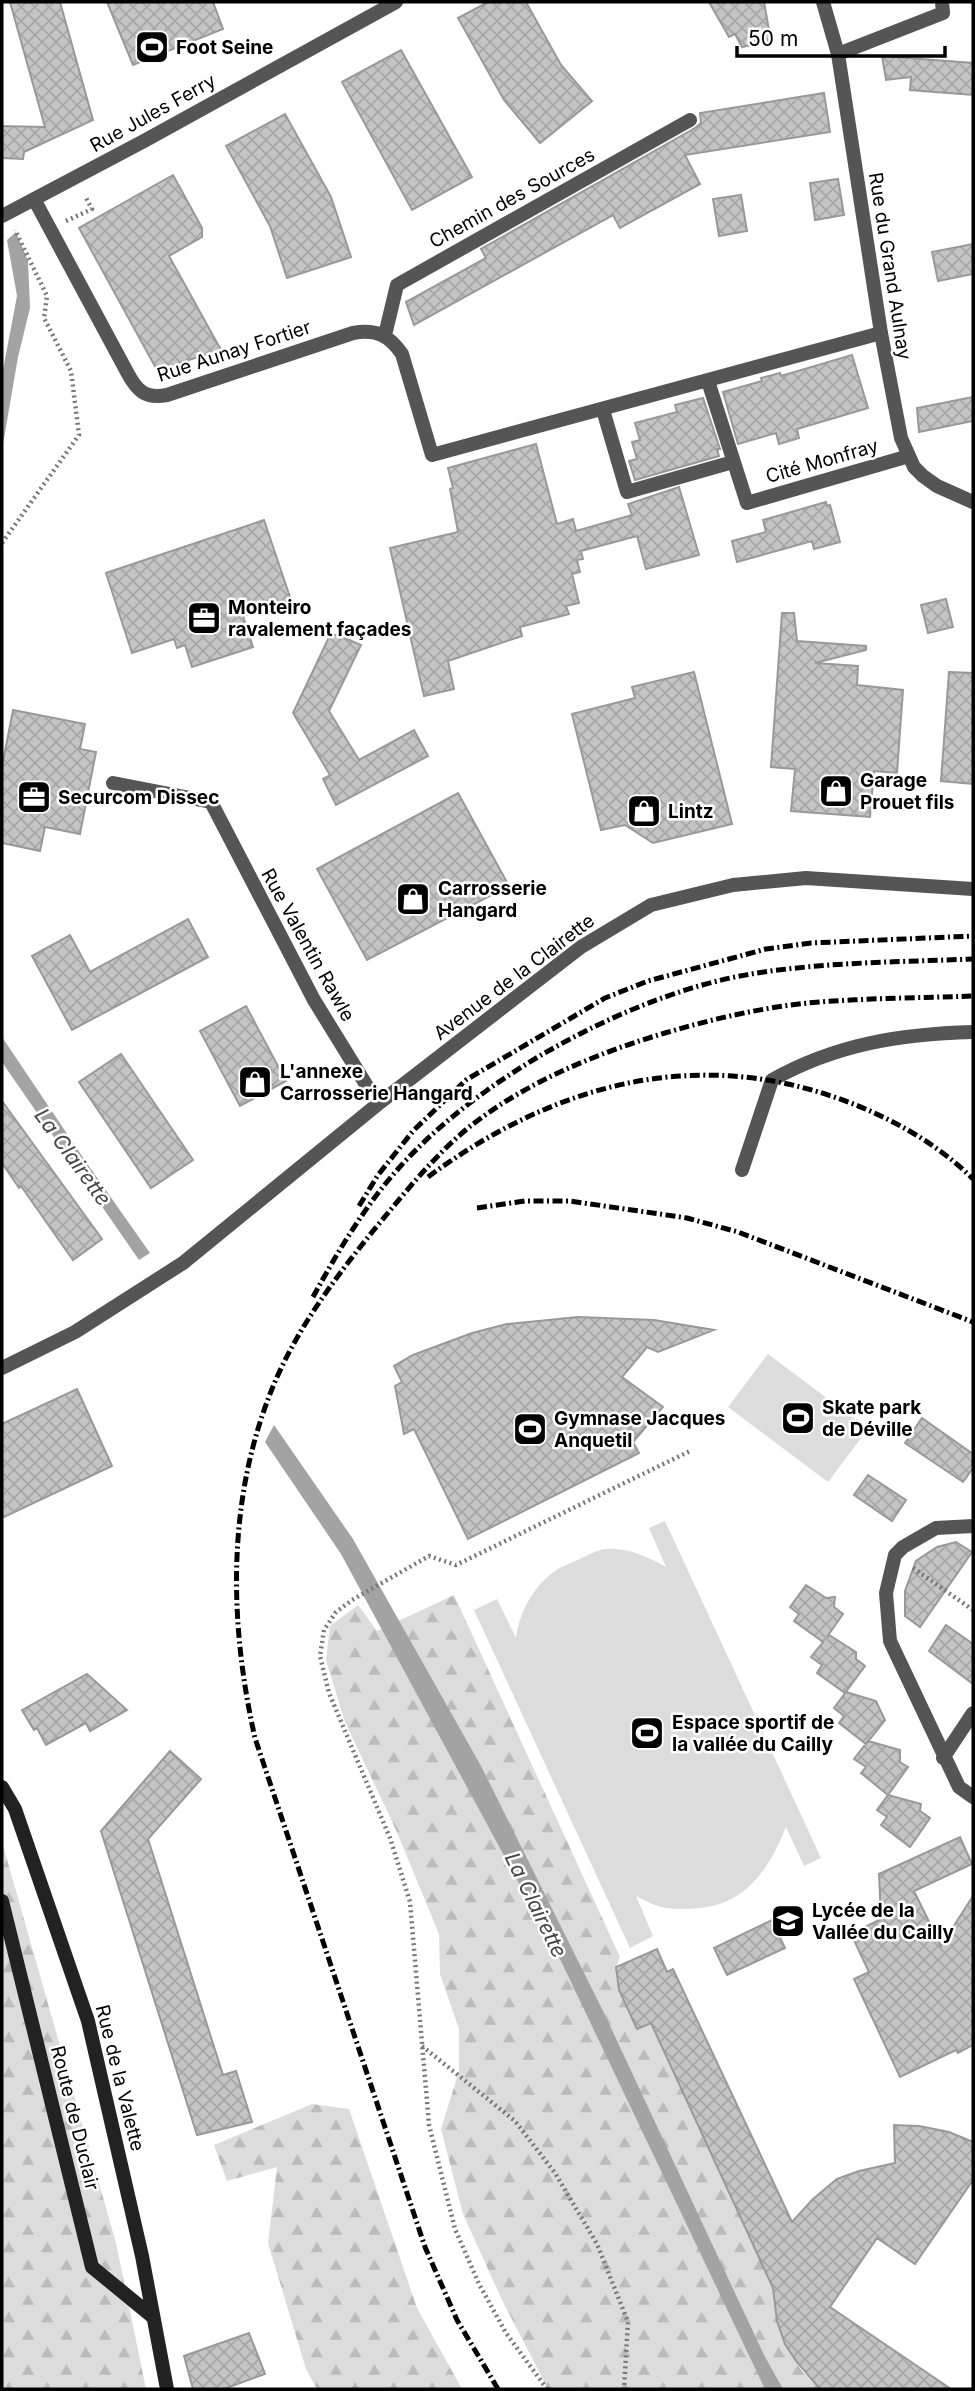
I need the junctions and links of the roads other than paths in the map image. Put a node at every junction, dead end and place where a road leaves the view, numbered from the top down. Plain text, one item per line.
1 (823, 2) edge
2 (942, 2) edge
3 (388, 4) edge
4 (838, 54) junction
5 (690, 120) dead end
6 (34, 199) junction
7 (2, 216) edge
8 (881, 333) junction
9 (386, 335) junction
10 (708, 381) junction
11 (603, 410) junction
12 (909, 456) junction
13 (733, 462) junction
14 (973, 502) edge
15 (113, 783) dead end
16 (973, 889) edge
17 (973, 1032) edge
18 (378, 1104) junction
19 (742, 1170) dead end
20 (2, 1368) edge
21 (973, 1526) edge
22 (973, 1713) edge
23 (943, 1758) junction
24 (2, 1787) edge
25 (973, 1797) edge
26 (2, 1901) edge
27 (153, 2317) junction
28 (167, 2389) edge

1 - 4 street, Rue du Grand Aulnay
2 - 4 street
3 - 6 street, Rue Jules Ferry
4 - 8 street, Rue du Grand Aulnay
5 - 9 street, Chemin des Sources
6 - 7 street, Rue Jules Ferry
6 - 9 street, Rue Aunay Fortier
8 - 10 street
8 - 12 street, Rue du Grand Aulnay
9 - 11 street
10 - 11 street
10 - 13 street, Cité Monfray
11 - 13 street
12 - 13 street, Cité Monfray
12 - 14 street, Rue du Grand Aulnay
15 - 18 street, Rue Valentin Rawle
16 - 18 street, Avenue de la Clairette
17 - 19 street
18 - 20 street, Avenue de la Clairette
21 - 23 street
22 - 23 street
23 - 25 street
24 - 27 street, Rue de la Valette
26 - 27 street, Route de Duclair
27 - 28 street, Rue de la Valette

